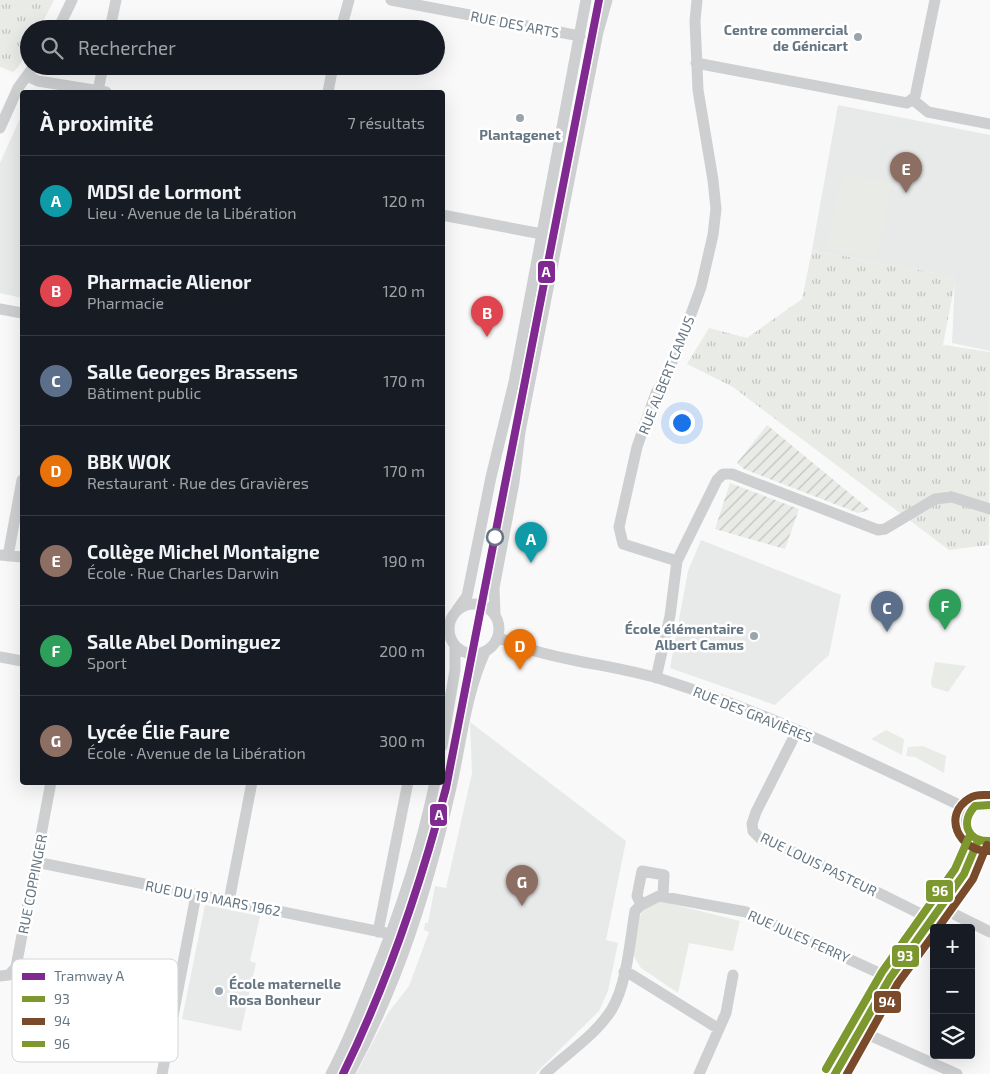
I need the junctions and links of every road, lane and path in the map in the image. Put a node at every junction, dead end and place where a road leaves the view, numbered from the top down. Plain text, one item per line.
1 (72, 0) edge
2 (116, 0) edge
3 (349, 0) edge
4 (392, 0) edge
5 (586, 0) edge
6 (607, 0) edge
7 (697, 0) edge
8 (935, 0) edge
9 (62, 20) edge
10 (112, 20) edge
11 (344, 20) edge
12 (580, 36) junction
13 (696, 63) junction
14 (28, 75) edge
15 (34, 75) edge
16 (103, 75) edge
17 (331, 75) edge
18 (90, 90) edge
19 (102, 90) edge
20 (328, 90) edge
21 (912, 99) junction
22 (2, 124) edge
23 (990, 124) edge
24 (445, 216) edge
25 (542, 234) junction
26 (0, 309) edge
27 (20, 314) edge
28 (20, 488) edge
29 (990, 509) edge
30 (4, 555) edge
31 (20, 557) edge
32 (677, 561) junction
33 (457, 610) junction
34 (495, 614) junction
35 (446, 631) edge
36 (498, 637) junction
37 (455, 646) junction
38 (485, 652) junction
39 (0, 657) edge
40 (20, 662) edge
41 (656, 678) junction
42 (445, 729) edge
43 (797, 731) junction
44 (50, 785) edge
45 (251, 785) edge
46 (407, 785) edge
47 (434, 785) edge
48 (989, 801) edge
49 (970, 810) junction
50 (984, 841) edge
51 (36, 862) junction
52 (196, 895) junction
53 (663, 896) junction
54 (229, 901) junction
55 (641, 905) junction
56 (940, 907) junction
57 (931, 919) junction
58 (378, 932) junction
59 (990, 932) edge
60 (390, 934) junction
61 (18, 959) edge
62 (12, 972) edge
63 (624, 972) junction
64 (733, 975) dead end
65 (0, 976) edge
66 (890, 978) junction
67 (178, 990) edge
68 (719, 1029) junction
69 (860, 1031) junction
70 (331, 1074) edge
71 (349, 1074) edge
72 (545, 1074) edge
73 (700, 1074) edge
74 (835, 1074) edge
75 (957, 1074) edge

1 - 9 street
2 - 10 street
3 - 11 street
4 - 12 street, RUE DES ARTS
5 - 12 street
6 - 34 street
7 - 13 street
8 - 21 street
12 - 25 street
13 - 21 street
13 - 32 street, RUE ALBERT CAMUS
14 - 22 street
15 - 18 street
16 - 19 street
17 - 20 street
21 - 23 street
24 - 25 street
25 - 33 street
26 - 27 street
28 - 30 street
29 - 32 street
30 - 31 street
32 - 41 street
33 - 34 street
33 - 35 street
34 - 36 street
35 - 37 street
36 - 38 street
36 - 41 street, RUE DES GRAVIÈRES
37 - 38 street
37 - 42 street
38 - 71 street
39 - 40 street
41 - 43 street, RUE DES GRAVIÈRES
43 - 49 street, RUE DES GRAVIÈRES
43 - 57 street, RUE LOUIS PASTEUR
44 - 51 street, RUE COPPINGER
45 - 54 street
46 - 58 street
47 - 60 street
48 - 49 street
49 - 50 street
50 - 56 street
51 - 52 street, RUE DU 19 MARS 1962
51 - 61 street, RUE COPPINGER
52 - 54 street, RUE DU 19 MARS 1962
52 - 67 street
53 - 55 street
53 - 55 street
53 - 66 street, RUE JULES FERRY
54 - 58 street, RUE DU 19 MARS 1962
55 - 63 street
56 - 57 street
56 - 59 street
57 - 66 street
58 - 60 street, RUE DU 19 MARS 1962
60 - 70 street
62 - 65 street, RUE COPPINGER
63 - 68 street
63 - 72 street
64 - 68 street
66 - 69 street
68 - 73 street
69 - 74 street
69 - 75 street

